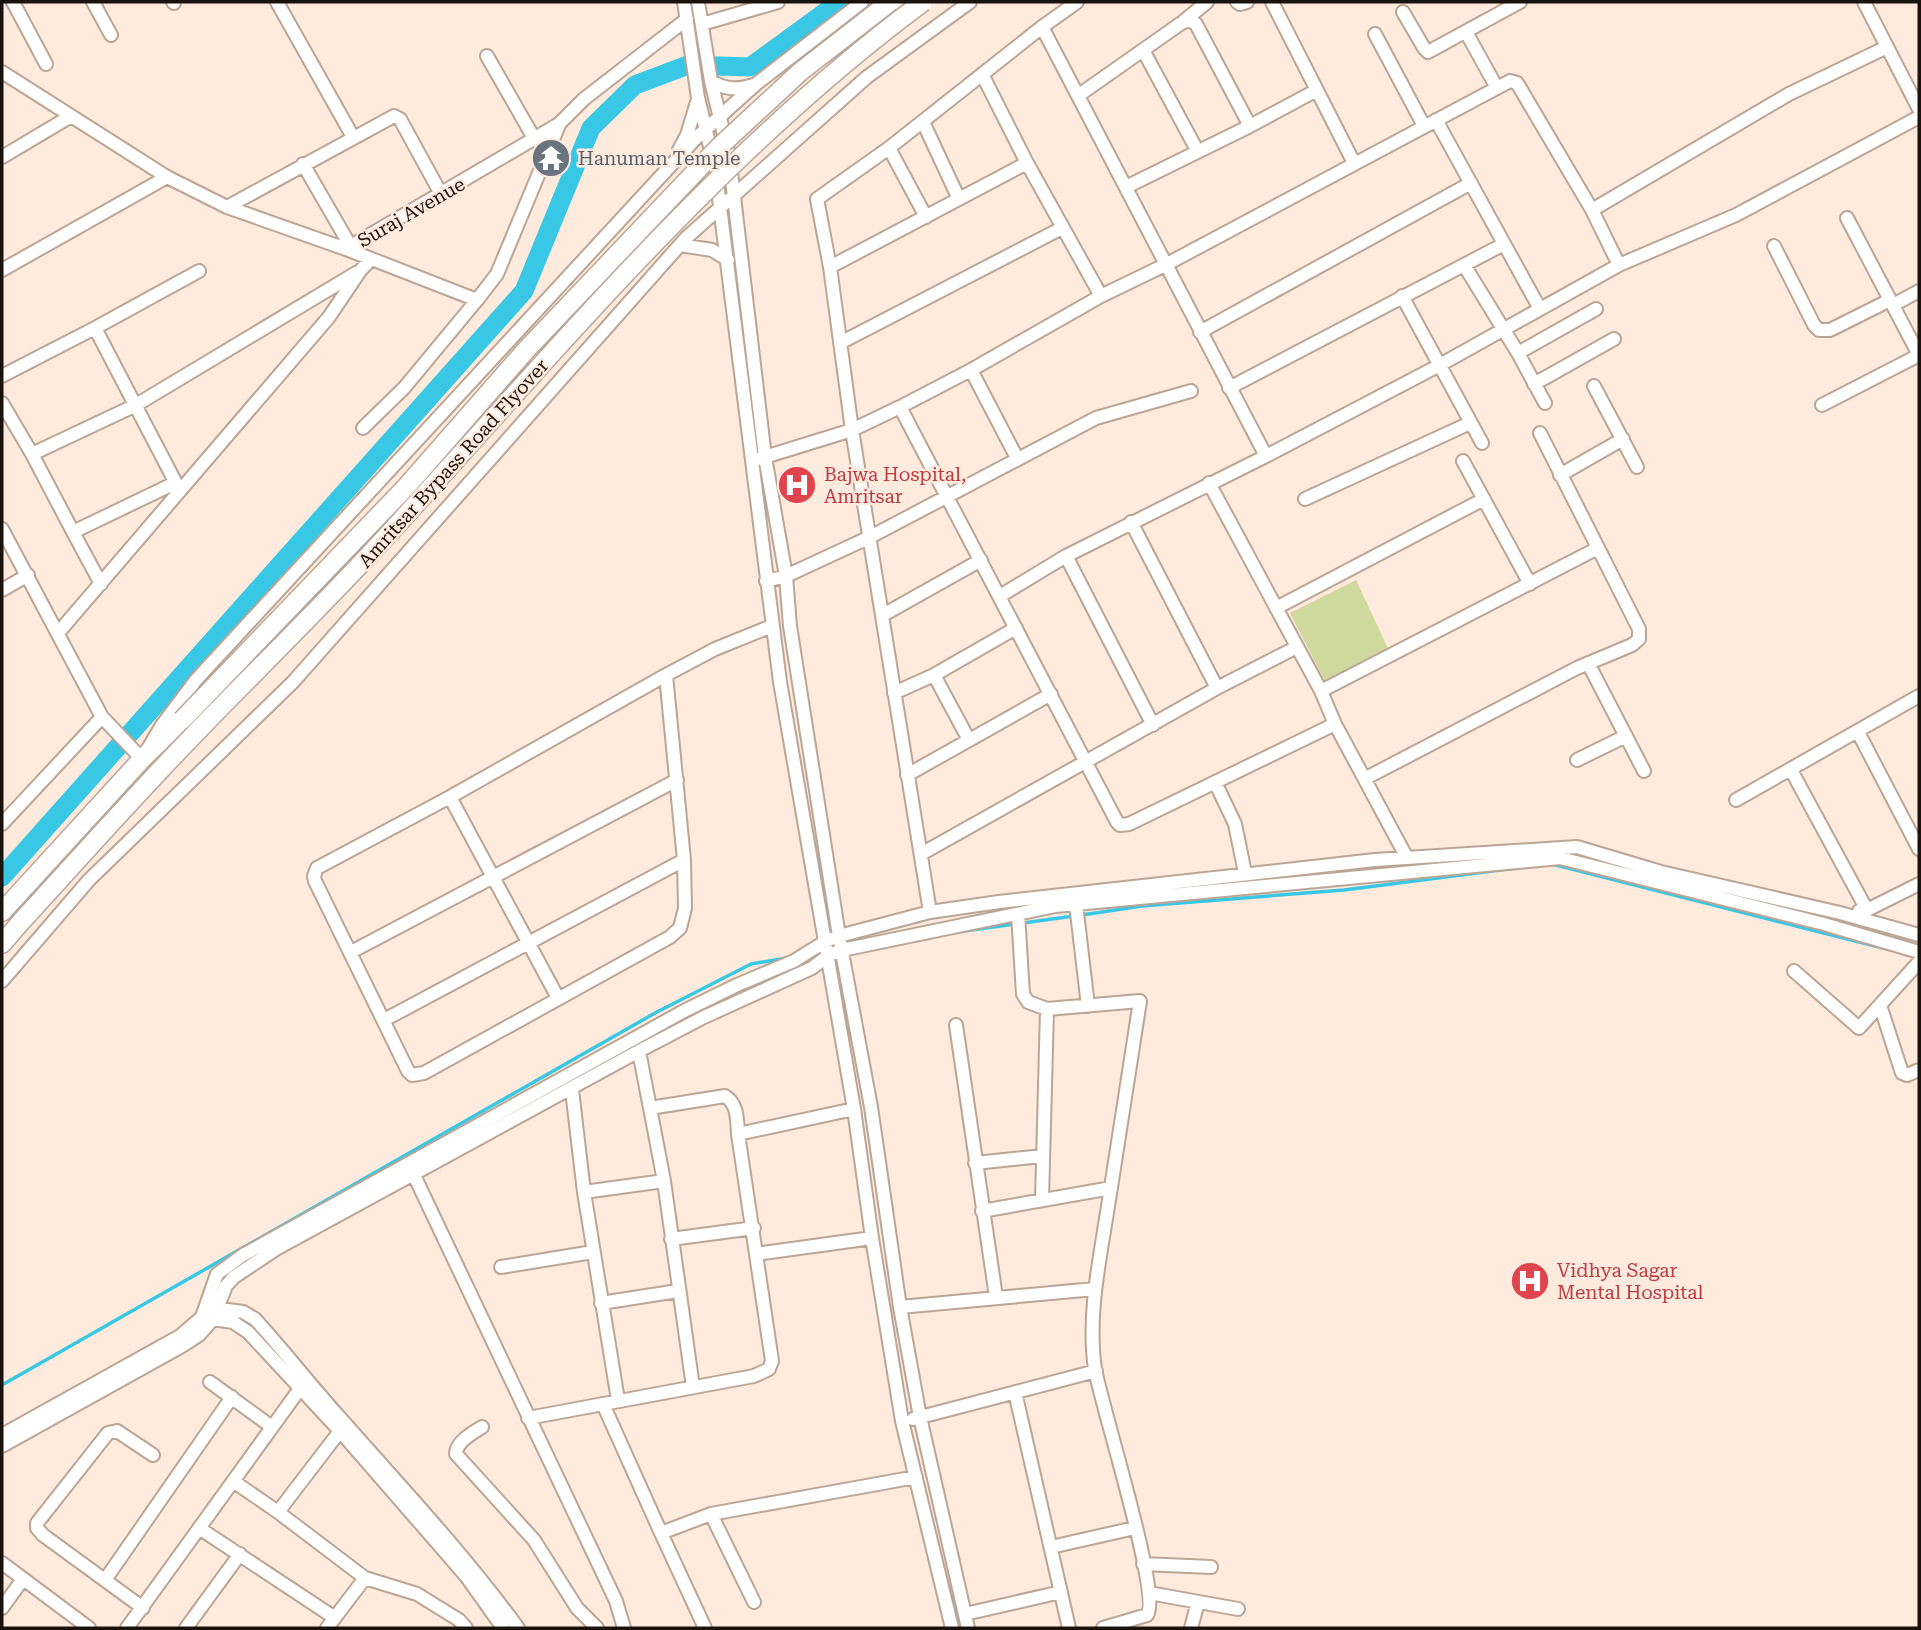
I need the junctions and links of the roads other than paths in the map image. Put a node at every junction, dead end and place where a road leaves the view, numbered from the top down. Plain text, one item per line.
1 (13, 2) edge
2 (93, 2) edge
3 (277, 2) edge
4 (684, 2) edge
5 (698, 2) edge
6 (778, 2) edge
7 (862, 2) edge
8 (890, 2) edge
9 (923, 2) edge
10 (970, 2) edge
11 (1077, 2) edge
12 (1207, 2) edge
13 (1237, 2) edge
14 (1247, 2) edge
15 (1272, 2) edge
16 (1520, 2) edge
17 (1864, 2) edge
18 (1403, 12) dead end
19 (687, 19) junction
20 (1184, 21) junction
21 (1042, 27) junction
22 (703, 29) junction
23 (1466, 32) junction
24 (111, 34) dead end
25 (1375, 34) dead end
26 (1887, 47) junction
27 (1143, 50) junction
28 (487, 56) dead end
29 (46, 64) dead end
30 (2, 72) edge
31 (982, 74) junction
32 (710, 78) junction
33 (756, 84) junction
34 (1497, 88) junction
35 (1317, 90) junction
36 (1079, 94) junction
37 (698, 98) junction
38 (1919, 109) edge
39 (71, 116) junction
40 (719, 116) junction
41 (1919, 117) edge
42 (923, 122) junction
43 (1430, 123) junction
44 (559, 124) junction
45 (1250, 127) junction
46 (706, 129) junction
47 (353, 137) junction
48 (536, 140) junction
49 (889, 148) junction
50 (1198, 152) junction
51 (2, 157) edge
52 (1027, 163) junction
53 (1353, 163) junction
54 (303, 164) junction
55 (670, 166) junction
56 (167, 177) junction
57 (1471, 183) junction
58 (1126, 187) junction
59 (441, 194) junction
60 (733, 197) junction
61 (959, 199) junction
62 (227, 207) junction
63 (720, 208) junction
64 (1592, 210) junction
65 (926, 217) junction
66 (1847, 218) dead end
67 (1062, 228) junction
68 (1504, 244) junction
69 (680, 245) junction
70 (1774, 246) dead end
71 (348, 248) junction
72 (371, 259) junction
73 (728, 260) junction
74 (1167, 264) junction
75 (1464, 265) junction
76 (1619, 265) junction
77 (830, 267) junction
78 (2, 270) edge
79 (199, 271) dead end
80 (360, 271) junction
81 (1919, 290) edge
82 (1101, 296) junction
83 (1402, 296) junction
84 (477, 300) junction
85 (1892, 302) junction
86 (1540, 309) junction
87 (1596, 309) dead end
88 (95, 328) junction
89 (1504, 329) junction
90 (1200, 332) junction
91 (1614, 339) dead end
92 (840, 343) junction
93 (1518, 354) junction
94 (1919, 355) edge
95 (1438, 366) junction
96 (971, 370) junction
97 (2, 376) edge
98 (1534, 384) junction
99 (1594, 386) dead end
100 (1229, 388) junction
101 (1191, 391) dead end
102 (2, 403) edge
103 (1545, 403) dead end
104 (136, 404) junction
105 (1822, 405) dead end
106 (900, 407) junction
107 (1470, 423) junction
108 (363, 428) dead end
109 (852, 430) junction
110 (1540, 433) dead end
111 (1623, 439) junction
112 (1482, 443) dead end
113 (32, 454) junction
114 (1266, 456) junction
115 (765, 457) junction
116 (1017, 458) junction
117 (751, 461) junction
118 (1463, 461) dead end
119 (1637, 467) dead end
120 (1560, 475) junction
121 (1209, 483) junction
122 (178, 487) junction
123 (946, 496) junction
124 (1305, 499) dead end
125 (1484, 499) junction
126 (1131, 522) junction
127 (2, 529) edge
128 (73, 532) junction
129 (870, 537) junction
130 (1598, 548) junction
131 (1066, 556) junction
132 (981, 560) junction
133 (28, 575) junction
134 (786, 576) junction
135 (766, 581) junction
136 (101, 584) junction
137 (1531, 584) junction
138 (2, 590) edge
139 (1000, 596) junction
140 (1276, 608) junction
141 (883, 615) junction
142 (772, 626) junction
143 (1016, 628) junction
144 (58, 634) junction
145 (1297, 648) junction
146 (1588, 663) junction
147 (666, 675) junction
148 (934, 675) junction
149 (1217, 688) junction
150 (1321, 691) junction
151 (894, 693) junction
152 (1051, 694) junction
153 (1919, 696) edge
154 (102, 717) junction
155 (1335, 724) junction
156 (1153, 725) junction
157 (1858, 732) junction
158 (1626, 736) junction
159 (969, 740) junction
160 (142, 759) junction
161 (1577, 760) dead end
162 (1085, 762) junction
163 (1791, 770) junction
164 (1644, 771) dead end
165 (907, 775) junction
166 (1366, 778) junction
167 (677, 780) junction
168 (1216, 782) junction
169 (450, 797) junction
170 (1736, 800) dead end
171 (2, 824) edge
172 (1919, 849) edge
173 (921, 854) junction
174 (1407, 858) junction
175 (684, 860) junction
176 (1245, 873) junction
177 (493, 877) junction
178 (1919, 884) edge
179 (1076, 904) junction
180 (1867, 910) junction
181 (2, 912) edge
182 (930, 912) junction
183 (1840, 913) junction
184 (1017, 914) junction
185 (1919, 935) edge
186 (839, 936) junction
187 (826, 942) junction
188 (530, 943) junction
189 (2, 944) edge
190 (842, 950) junction
191 (351, 952) junction
192 (1919, 952) edge
193 (829, 956) junction
194 (1919, 962) edge
195 (1794, 971) dead end
196 (2, 981) edge
197 (558, 998) junction
198 (1880, 1005) junction
199 (1088, 1006) junction
200 (1047, 1009) junction
201 (384, 1020) junction
202 (956, 1025) dead end
203 (639, 1051) junction
204 (1919, 1070) edge
205 (572, 1090) junction
206 (650, 1108) junction
207 (854, 1109) junction
208 (738, 1134) junction
209 (1043, 1156) junction
210 (975, 1163) junction
211 (413, 1173) junction
212 (664, 1181) junction
213 (1111, 1188) junction
214 (584, 1192) junction
215 (1042, 1200) junction
216 (982, 1211) junction
217 (754, 1228) junction
218 (872, 1238) junction
219 (671, 1239) junction
220 (593, 1252) junction
221 (756, 1254) junction
222 (501, 1267) dead end
223 (1096, 1289) junction
224 (678, 1291) junction
225 (996, 1297) junction
226 (601, 1303) junction
227 (900, 1307) junction
228 (210, 1313) junction
229 (1096, 1371) junction
230 (210, 1382) dead end
231 (693, 1387) junction
232 (299, 1390) junction
233 (1016, 1392) junction
234 (232, 1397) junction
235 (618, 1400) junction
236 (603, 1404) junction
237 (920, 1417) junction
238 (528, 1418) junction
239 (902, 1421) junction
240 (272, 1427) junction
241 (482, 1427) dead end
242 (340, 1431) junction
243 (2, 1435) edge
244 (2, 1446) edge
245 (153, 1455) dead end
246 (916, 1477) junction
247 (233, 1481) junction
248 (278, 1511) junction
249 (711, 1514) junction
250 (199, 1528) junction
251 (1136, 1528) junction
252 (661, 1533) junction
253 (1051, 1547) junction
254 (240, 1554) junction
255 (2, 1563) edge
256 (1143, 1564) junction
257 (1212, 1567) dead end
258 (365, 1578) junction
259 (23, 1579) junction
260 (105, 1580) junction
261 (1061, 1592) junction
262 (1149, 1593) junction
263 (754, 1602) dead end
264 (1198, 1602) junction
265 (2, 1608) edge
266 (143, 1608) junction
267 (1238, 1609) dead end
268 (965, 1614) junction
269 (331, 1623) edge
270 (1126, 1625) edge
271 (89, 1628) edge
272 (127, 1628) edge
273 (186, 1628) edge
274 (466, 1628) edge
275 (503, 1628) edge
276 (518, 1628) edge
277 (597, 1628) edge
278 (624, 1628) edge
279 (705, 1628) edge
280 (951, 1628) edge
281 (968, 1628) edge
282 (1069, 1628) edge
283 (1103, 1628) edge
284 (1191, 1628) edge

1 - 29 street
2 - 24 street
3 - 47 street
4 - 19 street
5 - 22 street
6 - 22 street
7 - 33 street
8 - 160 highway, Amritsar Bypass Road Flyover, bridge
9 - 189 highway, Amritsar Bypass Road Flyover, bridge
10 - 60 street
11 - 21 street
12 - 20 street
13 - 14 street
15 - 35 street
16 - 23 street
17 - 26 street
18 - 23 street
19 - 37 street
19 - 44 street, Suraj Avenue
20 - 27 street
20 - 45 street
21 - 31 street
21 - 36 street
22 - 32 street
23 - 34 street
25 - 43 street
26 - 38 street
26 - 64 street
27 - 36 street
27 - 50 street
28 - 48 street
30 - 39 street, Suraj Avenue
31 - 42 street
31 - 52 street
32 - 33 street
32 - 40 street
33 - 40 street
34 - 43 street
34 - 64 street
35 - 45 street
35 - 53 street
36 - 58 street
37 - 46 street
37 - 55 street
39 - 51 street
39 - 56 street, Suraj Avenue
40 - 46 street
40 - 60 street
41 - 76 street
42 - 49 street
42 - 61 street
43 - 53 street
43 - 57 street
44 - 48 street, Suraj Avenue
44 - 84 street
45 - 50 street
46 - 55 street
46 - 63 street
47 - 54 street
47 - 59 street
48 - 59 street, Suraj Avenue
49 - 65 street
49 - 77 street
50 - 58 street
52 - 61 street
52 - 67 street
53 - 74 street
54 - 62 street
54 - 71 street
55 - 160 street
56 - 62 street, Suraj Avenue
56 - 78 street
57 - 68 street
57 - 90 street
58 - 74 street
59 - 71 street, Suraj Avenue
60 - 63 street
60 - 115 street
61 - 65 street
62 - 71 street, Suraj Avenue
63 - 69 street
63 - 73 street
64 - 76 street
65 - 77 street
66 - 85 street
67 - 82 street
67 - 92 street
68 - 75 street
68 - 86 street
69 - 73 street
69 - 196 street
70 - 85 street
71 - 72 street
72 - 80 street
72 - 84 street
73 - 117 street
74 - 82 street
74 - 90 street
75 - 83 street
75 - 89 street
76 - 86 street
77 - 92 street
79 - 88 street
80 - 104 street
80 - 122 street
81 - 85 street
82 - 96 street
83 - 95 street
83 - 100 street
84 - 108 street
85 - 94 street
86 - 89 street
87 - 93 street
88 - 97 street
88 - 104 street
89 - 93 street
89 - 95 street
90 - 100 street
91 - 98 street
92 - 109 street
93 - 98 street
94 - 105 street
95 - 107 street
95 - 114 street
96 - 106 street
96 - 116 street
98 - 103 street
99 - 111 street
100 - 114 street
101 - 116 street
102 - 113 street
104 - 113 street
104 - 122 street
106 - 109 street
106 - 123 street
107 - 112 street
107 - 124 street
109 - 115 street
109 - 129 street
110 - 120 street
111 - 119 street
111 - 120 street
113 - 128 street
114 - 121 street
115 - 117 street
115 - 134 street
116 - 123 street
117 - 135 street
118 - 125 street
120 - 130 street
121 - 126 street
121 - 140 street
122 - 128 street
122 - 136 street
123 - 129 street
123 - 132 street
125 - 137 street
125 - 140 street
126 - 131 street
126 - 149 street
127 - 133 street
128 - 136 street
129 - 134 street
129 - 141 street
130 - 137 street
130 - 146 street
131 - 139 street
131 - 156 street
132 - 139 street
132 - 141 street
133 - 138 street
133 - 144 street
134 - 135 street
134 - 186 street
135 - 142 street
136 - 144 street
137 - 150 street
139 - 143 street
140 - 145 street
141 - 151 street
142 - 147 street
142 - 187 street
143 - 148 street
143 - 152 street
144 - 154 street
145 - 149 street
145 - 150 street
146 - 158 street
146 - 166 street
147 - 167 street
147 - 169 street
148 - 151 street
148 - 159 street
149 - 156 street
150 - 155 street
151 - 165 street
152 - 159 street
152 - 162 street
153 - 157 street
154 - 160 street
154 - 171 street
155 - 166 street
155 - 168 street
156 - 162 street
157 - 163 street
157 - 172 street
158 - 161 street
158 - 164 street
159 - 165 street
160 - 181 highway, Amritsar Bypass Road Flyover
162 - 168 street
162 - 173 street
163 - 170 street
163 - 180 street
165 - 173 street
166 - 174 street
167 - 175 street
167 - 177 street
168 - 176 street
169 - 177 street
169 - 191 street
173 - 182 street
174 - 176 street
174 - 183 street
175 - 188 street
175 - 197 street
176 - 182 street
177 - 188 street
177 - 191 street
178 - 180 street
179 - 184 street
179 - 192 street
179 - 199 street
180 - 183 street
182 - 186 street
183 - 185 street
184 - 190 street
184 - 200 street
186 - 187 street
186 - 190 street
187 - 193 street
187 - 228 street
188 - 197 street
188 - 201 street
190 - 193 street
190 - 227 street
191 - 201 street
193 - 203 street
193 - 207 street
194 - 198 street
195 - 198 street
197 - 201 street
198 - 204 street
199 - 200 street
199 - 213 street
200 - 209 street
202 - 210 street
203 - 205 street
203 - 206 street
205 - 211 street
205 - 214 street
206 - 208 street
206 - 212 street
207 - 208 street
207 - 218 street
208 - 217 street
209 - 210 street
209 - 215 street
210 - 216 street
211 - 228 street
211 - 238 street
212 - 214 street
212 - 219 street
213 - 215 street
213 - 223 street
214 - 220 street
215 - 216 street
216 - 225 street
217 - 219 street
217 - 221 street
218 - 221 street
218 - 239 street
219 - 224 street
220 - 222 street
220 - 226 street
221 - 231 street
223 - 225 street
223 - 229 street
224 - 226 street
224 - 231 street
225 - 227 street
226 - 235 street
227 - 237 street
228 - 232 street
228 - 243 street
228 - 244 street
228 - 276 street
229 - 233 street
229 - 251 street
230 - 234 street
231 - 235 street
232 - 240 street
232 - 242 street
233 - 237 street
233 - 253 street
234 - 240 street
234 - 260 street
235 - 236 street
236 - 238 street
236 - 252 street
237 - 239 street
237 - 268 street
238 - 278 street
239 - 246 street
240 - 247 street
241 - 277 street
242 - 248 street
242 - 275 street
245 - 260 street
246 - 249 street
246 - 280 street
247 - 248 street
247 - 250 street
248 - 258 street
249 - 252 street
249 - 263 street
250 - 254 street
250 - 266 street
251 - 253 street
251 - 256 street
252 - 279 street
253 - 261 street
254 - 269 street
254 - 273 street
255 - 259 street
256 - 257 street
256 - 262 street
258 - 269 street
258 - 274 street
259 - 265 street
259 - 271 street
260 - 266 street
261 - 268 street
261 - 282 street
262 - 264 street
262 - 270 street
264 - 267 street
264 - 284 street
266 - 272 street
268 - 281 street
270 - 283 street

